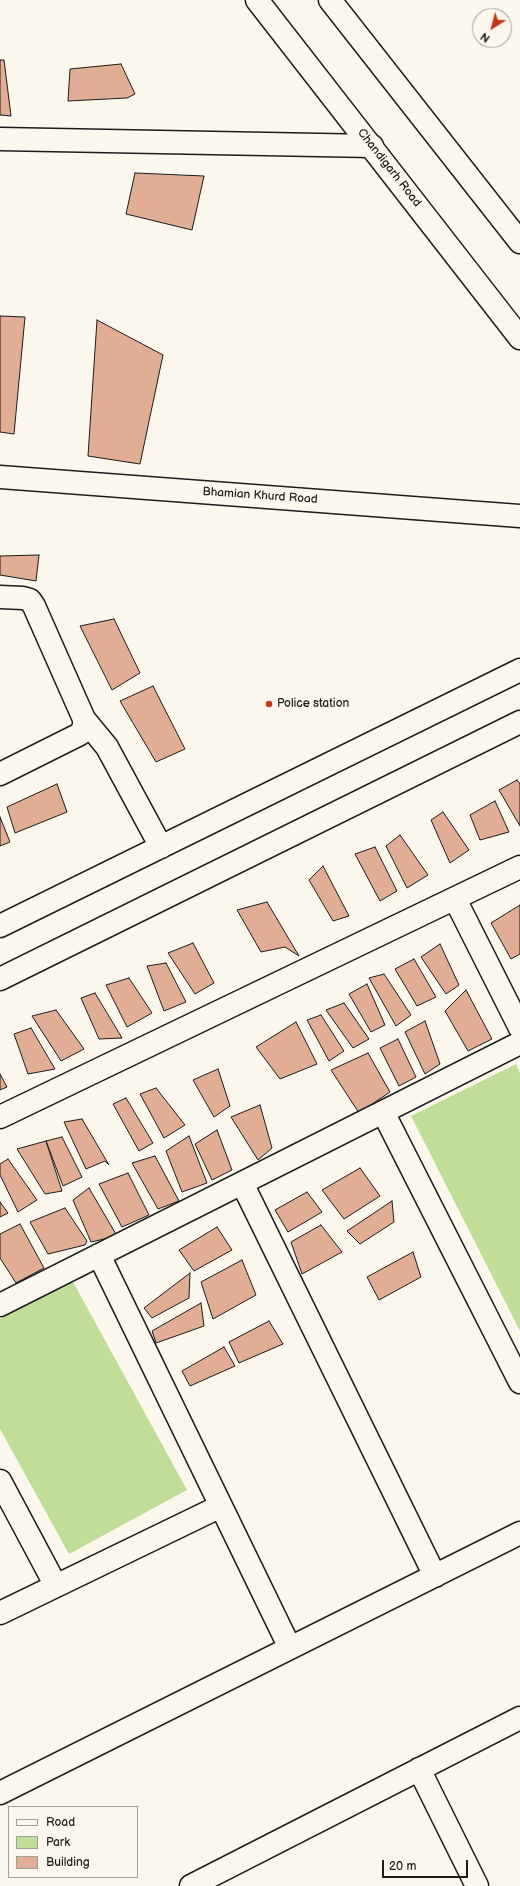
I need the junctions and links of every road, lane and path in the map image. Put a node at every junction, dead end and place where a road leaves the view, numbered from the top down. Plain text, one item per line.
1 (257, 0) edge
2 (330, 0) edge
3 (0, 139) edge
4 (372, 146) junction
5 (520, 242) edge
6 (520, 338) edge
7 (0, 477) edge
8 (520, 516) edge
9 (0, 597) edge
10 (520, 670) edge
11 (84, 719) junction
12 (520, 722) edge
13 (0, 774) edge
14 (161, 847) junction
15 (520, 867) edge
16 (455, 899) junction
17 (0, 926) edge
18 (0, 979) edge
19 (520, 1028) edge
20 (520, 1043) edge
21 (383, 1112) junction
22 (0, 1117) edge
23 (242, 1183) junction
24 (99, 1255) junction
25 (0, 1305) edge
26 (520, 1382) edge
27 (0, 1481) edge
28 (221, 1506) junction
29 (520, 1533) edge
30 (435, 1576) junction
31 (56, 1586) junction
32 (0, 1613) edge
33 (290, 1648) junction
34 (520, 1718) edge
35 (419, 1769) junction
36 (0, 1793) edge
37 (204, 1883) edge
38 (477, 1886) edge

1 - 4 street, Chandigarh Road
2 - 5 street
3 - 4 street
4 - 6 street, Chandigarh Road
7 - 8 street, Bhamian Khurd Road
9 - 11 street
10 - 14 street
11 - 13 street
11 - 14 street
12 - 18 street
14 - 17 street
15 - 16 street
16 - 19 street
16 - 22 street
20 - 21 street
21 - 23 street
21 - 26 street
23 - 24 street
23 - 30 street
24 - 25 street
24 - 28 street
27 - 31 street
28 - 31 street
28 - 33 street
29 - 30 street
30 - 33 street
31 - 32 street
33 - 36 street
34 - 35 street
35 - 37 street
35 - 38 street

